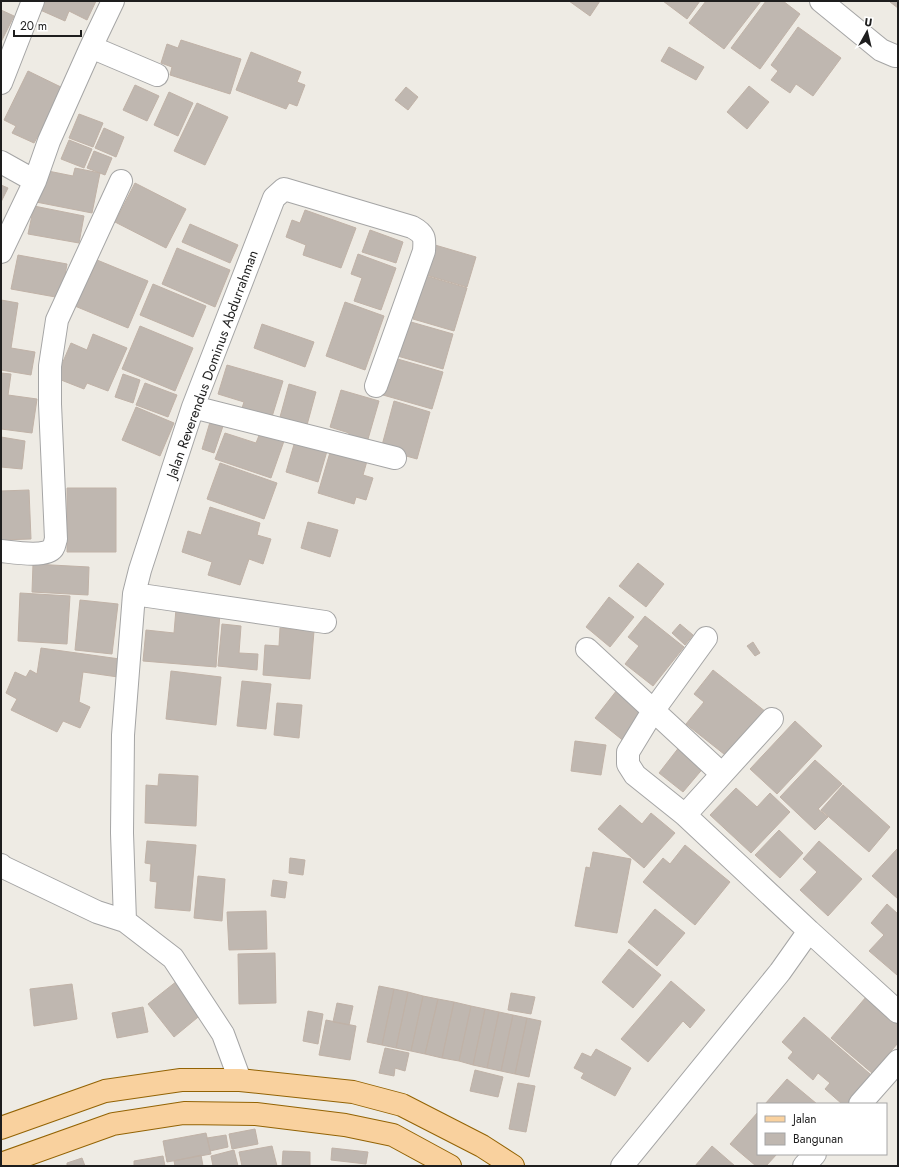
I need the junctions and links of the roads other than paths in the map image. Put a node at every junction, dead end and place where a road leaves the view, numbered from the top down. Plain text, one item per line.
1 (32, 1) edge
2 (113, 1) edge
3 (821, 1) edge
4 (91, 47) junction
5 (898, 56) edge
6 (157, 75) dead end
7 (1, 83) edge
8 (1, 162) edge
9 (35, 181) junction
10 (121, 182) dead end
11 (1, 252) edge
12 (376, 386) dead end
13 (193, 407) junction
14 (395, 458) dead end
15 (1, 551) edge
16 (134, 594) junction
17 (325, 622) dead end
18 (706, 638) dead end
19 (587, 649) dead end
20 (653, 711) junction
21 (772, 719) dead end
22 (722, 774) junction
23 (684, 815) junction
24 (1, 865) edge
25 (124, 921) junction
26 (808, 931) junction
27 (898, 1012) edge
28 (898, 1061) edge
29 (240, 1080) junction
30 (861, 1103) edge
31 (402, 1105) junction
32 (1, 1128) edge
33 (393, 1135) junction
34 (814, 1155) edge
35 (1, 1164) edge
36 (450, 1166) edge
37 (513, 1166) edge
38 (622, 1166) edge
39 (804, 1166) edge

1 - 7 street
2 - 4 street
3 - 5 street
4 - 6 street
4 - 9 street
8 - 9 street
9 - 11 street
10 - 15 street
12 - 13 street, Jalan Reverendus Dominus Abdurrahman
13 - 14 street
13 - 16 street, Jalan Reverendus Dominus Abdurrahman
16 - 17 street
16 - 25 street, Jalan Reverendus Dominus Abdurrahman
18 - 20 street
19 - 20 street
20 - 22 street
20 - 23 street
21 - 22 street
22 - 23 street
23 - 26 street
24 - 25 street
25 - 29 street
26 - 27 street
26 - 38 street
28 - 30 street
29 - 31 main road
29 - 32 main road
31 - 33 main road
31 - 37 main road
33 - 35 main road
33 - 36 main road
34 - 39 street

